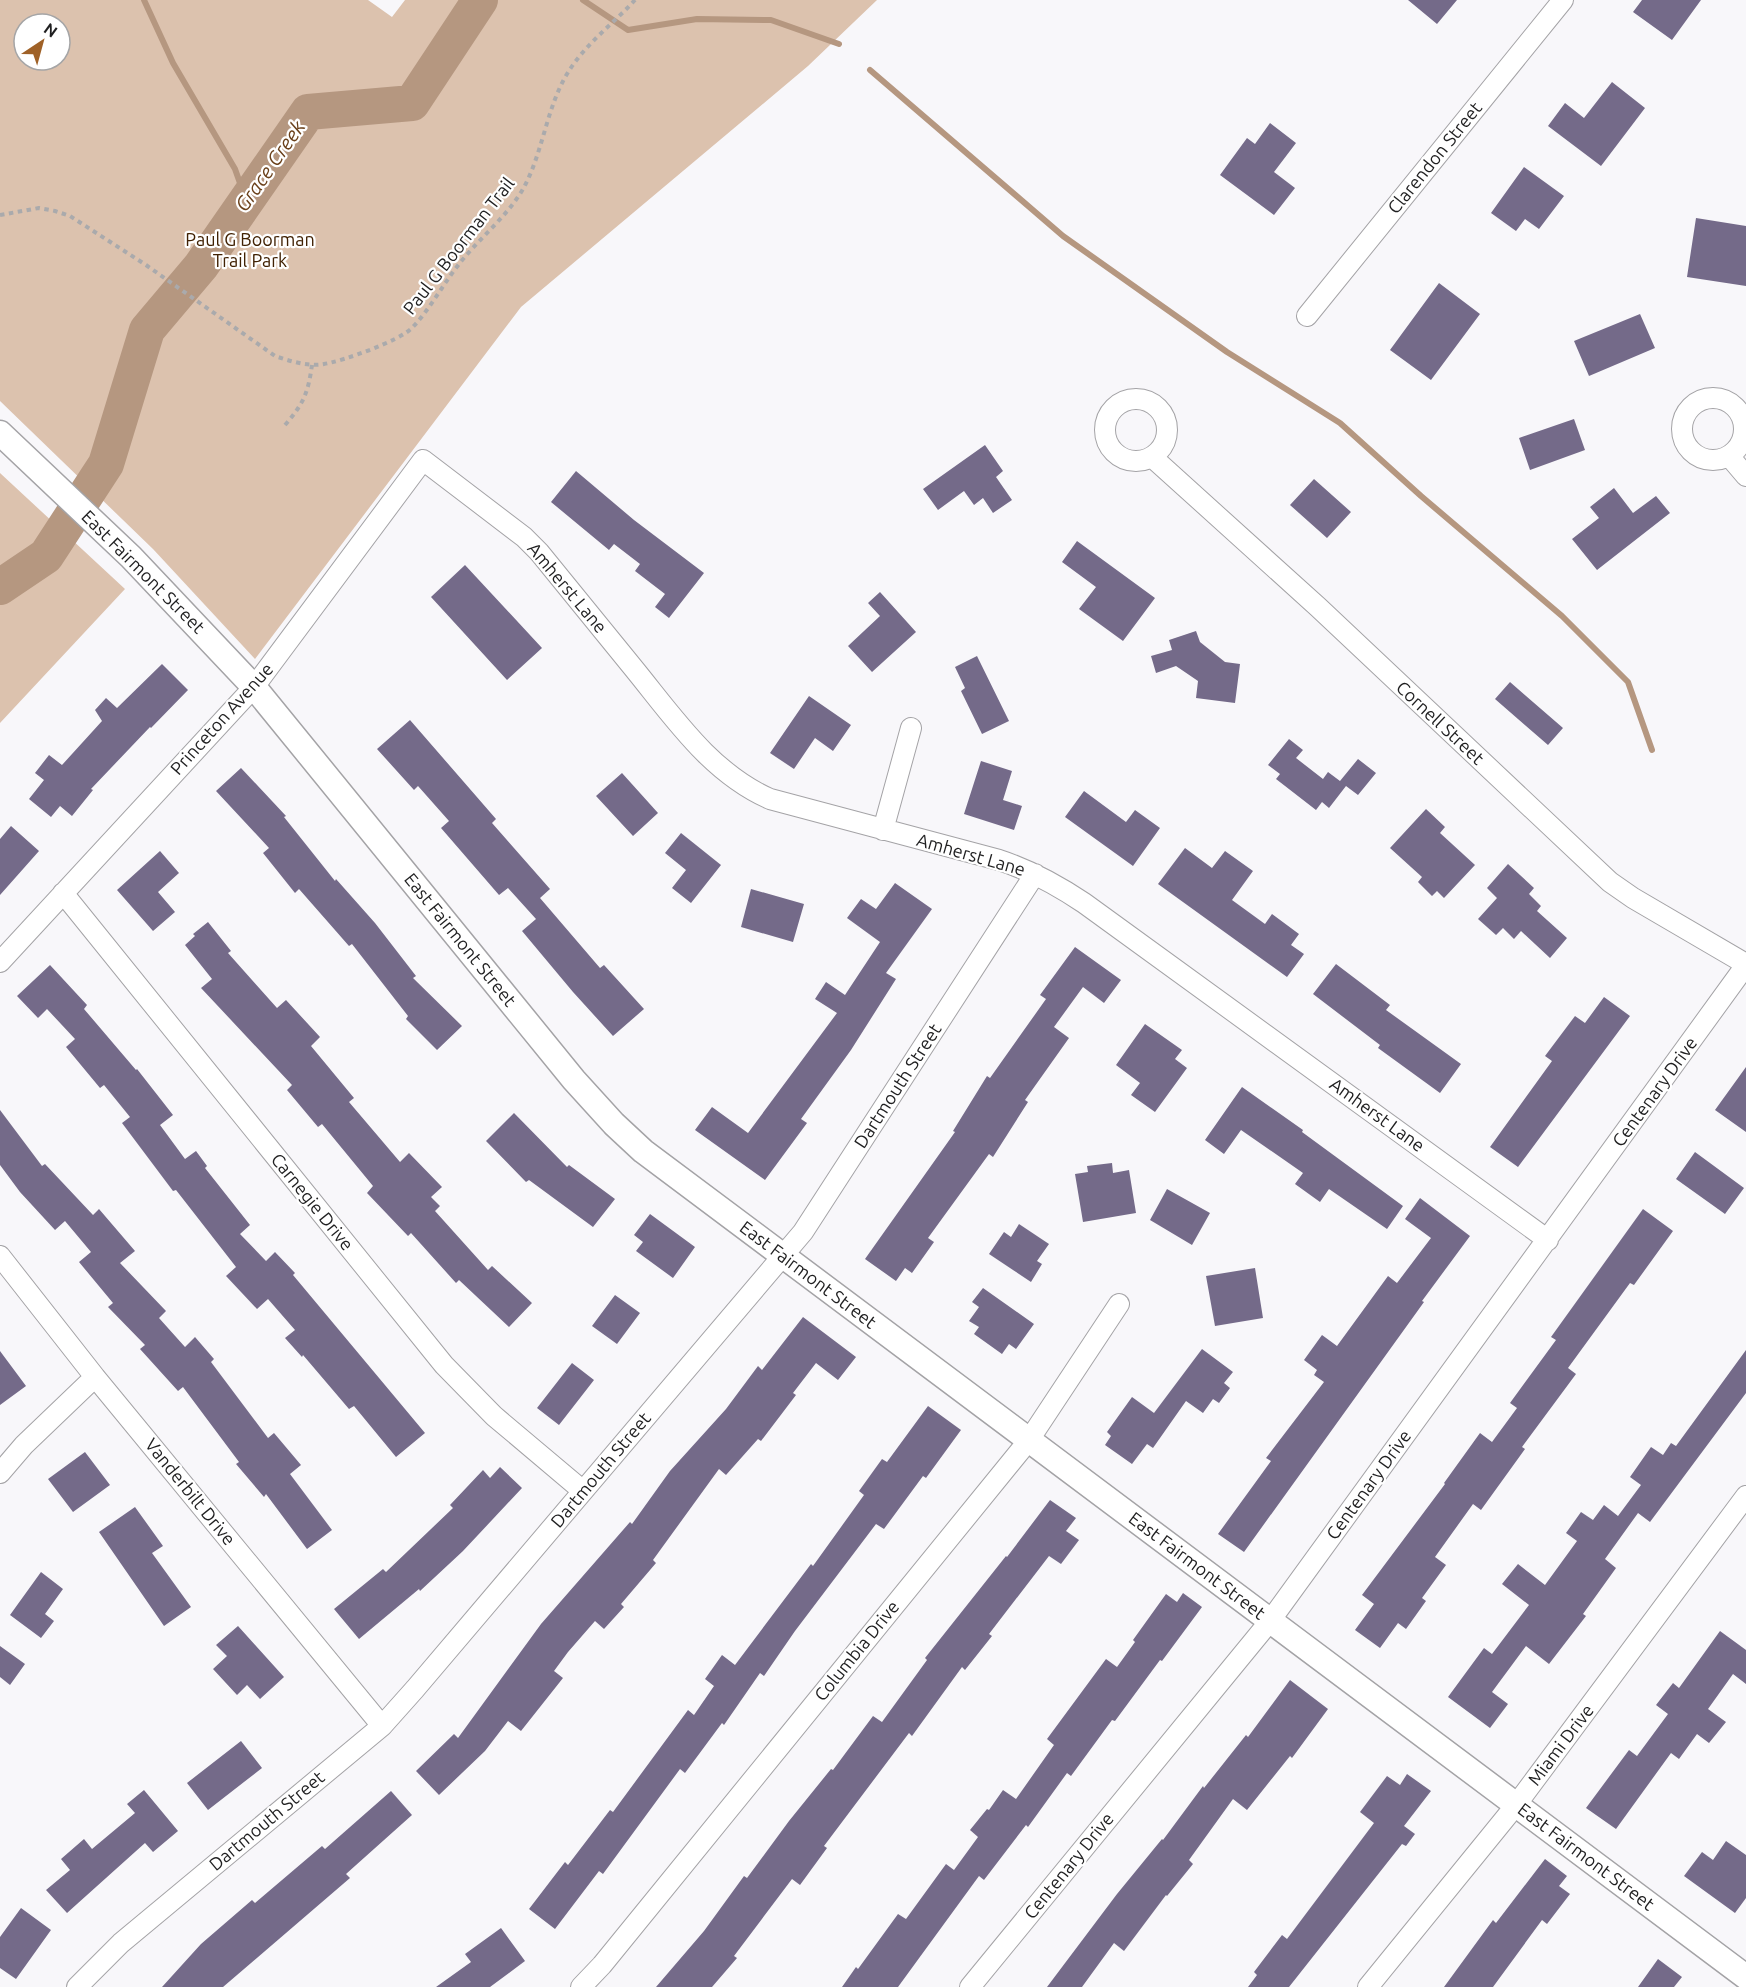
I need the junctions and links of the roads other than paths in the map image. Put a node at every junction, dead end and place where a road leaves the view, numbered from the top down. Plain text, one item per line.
1 (1563, 0) edge
2 (1307, 316) dead end
3 (6, 439) edge
4 (1729, 456) dead end
5 (1152, 457) dead end
6 (423, 460) joint
7 (1746, 476) edge
8 (254, 687) junction
9 (911, 728) dead end
10 (883, 830) junction
11 (1035, 874) junction
12 (63, 893) junction
13 (0, 962) edge
14 (1746, 964) edge
15 (1740, 987) edge
16 (1548, 1239) junction
17 (0, 1256) edge
18 (782, 1256) junction
19 (1119, 1304) dead end
20 (95, 1377) junction
21 (1029, 1440) junction
22 (0, 1473) edge
23 (584, 1491) junction
24 (1746, 1496) edge
25 (1270, 1621) junction
26 (382, 1726) junction
27 (1516, 1805) junction
28 (1746, 1977) edge
29 (76, 1987) edge
30 (581, 1987) edge
31 (970, 1987) edge
32 (1368, 1987) edge

1 - 2 street, Clarendon Street
3 - 8 street, East Fairmont Street
4 - 7 street
5 - 14 street, Cornell Street
6 - 8 street, Princeton Avenue
6 - 10 street, Amherst Lane
8 - 12 street, Princeton Avenue
8 - 18 street, East Fairmont Street
9 - 10 street
10 - 11 street, Amherst Lane
11 - 16 street, Amherst Lane
11 - 18 street, Dartmouth Street
12 - 13 street, Princeton Avenue
12 - 23 street, Carnegie Drive
14 - 15 street, Centenary Drive
15 - 16 street, Centenary Drive
16 - 25 street, Centenary Drive
17 - 20 street, Vanderbilt Drive
18 - 21 street, East Fairmont Street
18 - 23 street, Dartmouth Street
19 - 21 street, Columbia Drive
20 - 22 street
20 - 26 street, Vanderbilt Drive
21 - 25 street, East Fairmont Street
21 - 30 street, Columbia Drive
23 - 26 street, Dartmouth Street
24 - 27 street, Miami Drive
25 - 27 street, East Fairmont Street
25 - 31 street, Centenary Drive
26 - 29 street, Dartmouth Street
27 - 28 street, East Fairmont Street
27 - 32 street, Miami Drive

